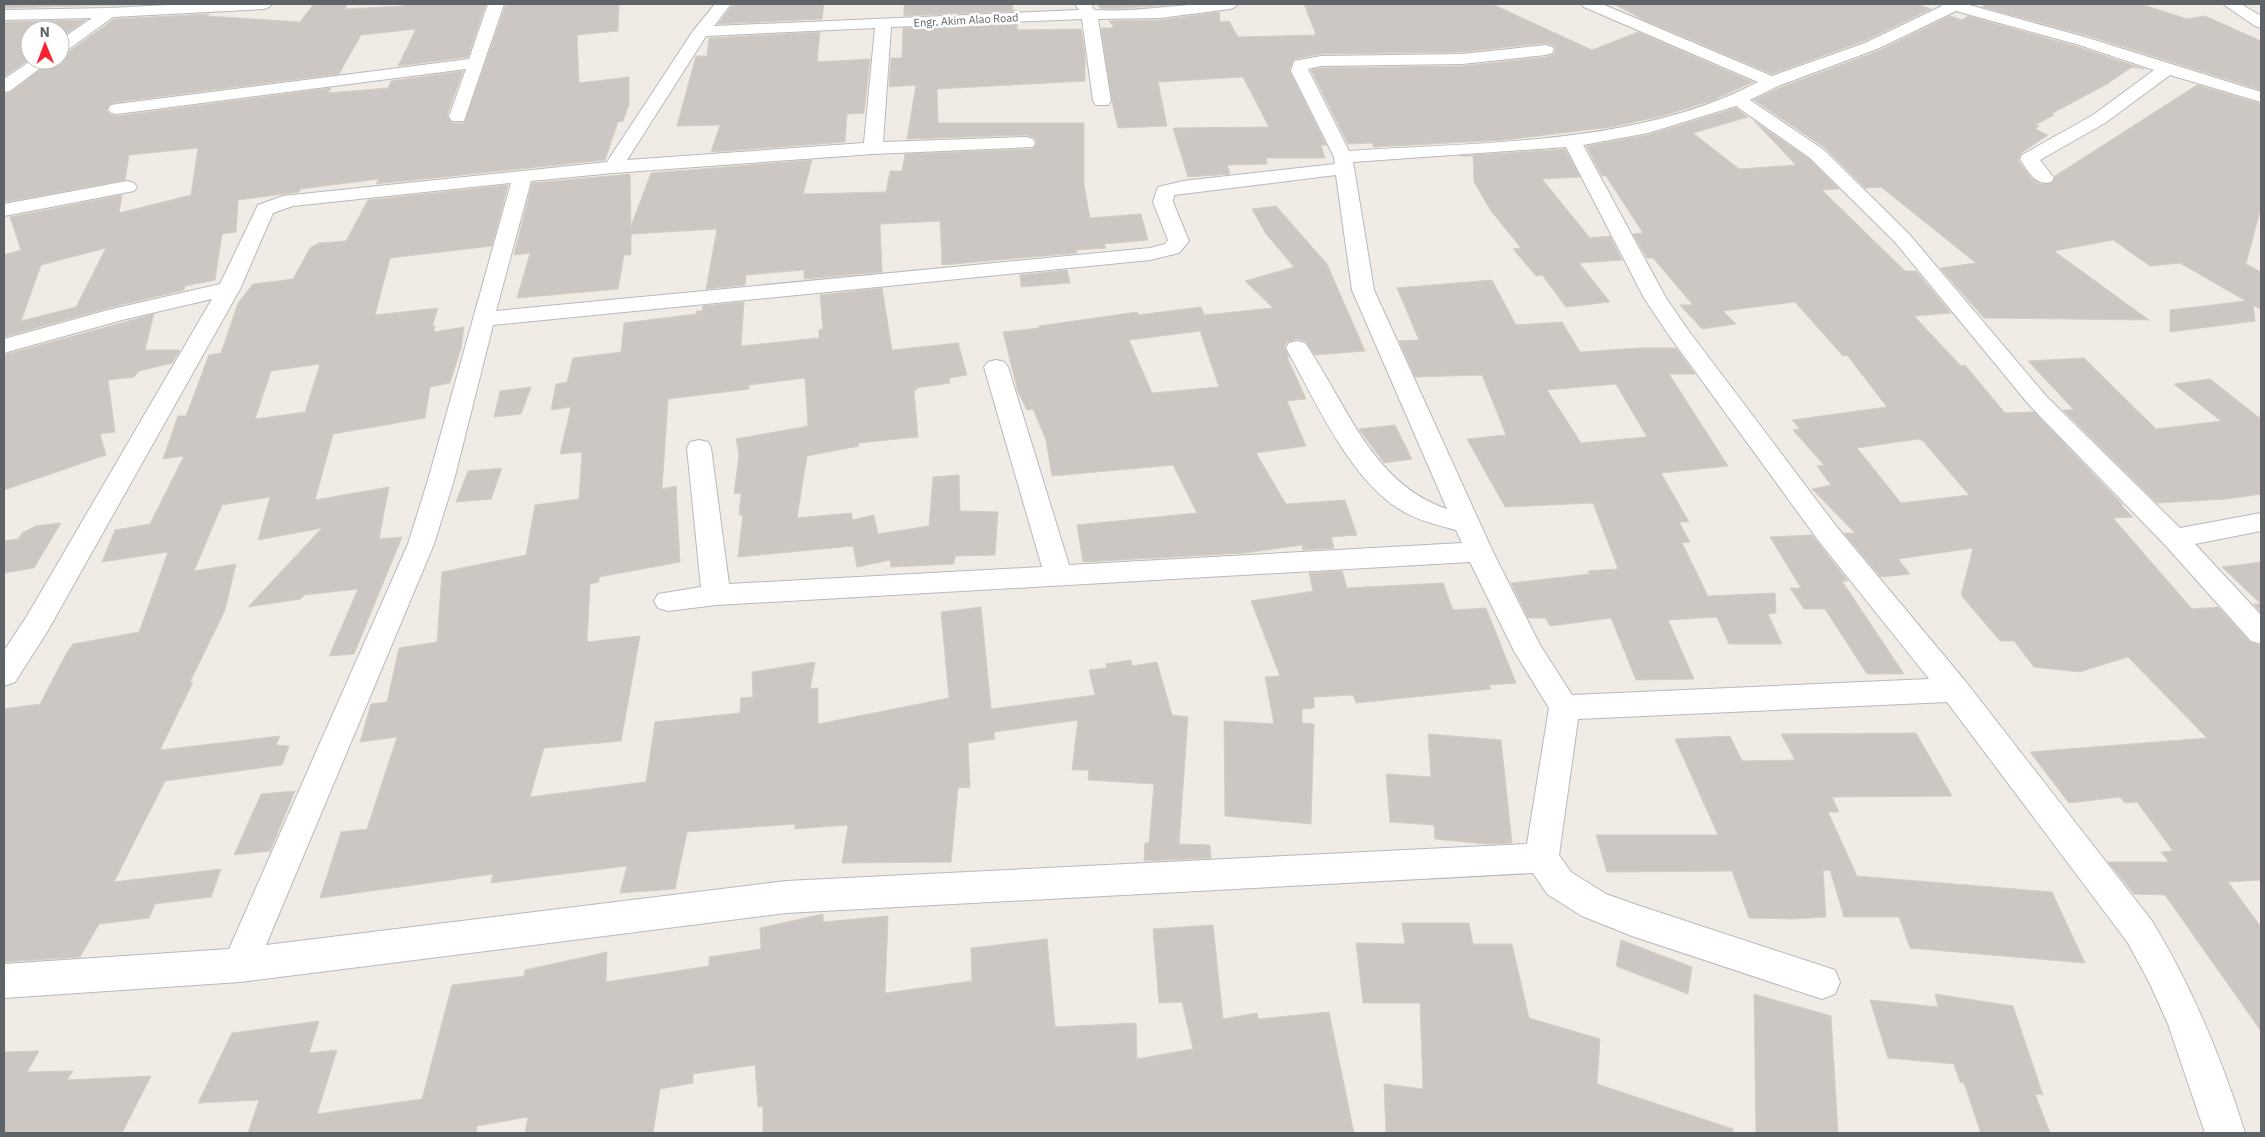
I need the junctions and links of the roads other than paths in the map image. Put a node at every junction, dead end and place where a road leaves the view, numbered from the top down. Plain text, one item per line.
1 (264, 4) edge
2 (496, 4) edge
3 (722, 4) edge
4 (1230, 4) edge
5 (1589, 4) edge
6 (1954, 4) edge
7 (2232, 4) edge
8 (245, 5) edge
9 (1086, 9) edge
10 (109, 14) junction
11 (4, 15) edge
12 (2261, 23) edge
13 (883, 24) junction
14 (701, 31) junction
15 (70, 41) edge
16 (1546, 50) dead end
17 (475, 63) junction
18 (2167, 69) junction
19 (29, 70) edge
20 (1772, 82) junction
21 (4, 87) edge
22 (2261, 97) edge
23 (1738, 100) junction
24 (1102, 101) dead end
25 (117, 109) dead end
26 (458, 117) dead end
27 (1572, 140) junction
28 (1026, 143) dead end
29 (873, 148) junction
30 (1344, 162) junction
31 (613, 167) junction
32 (524, 175) junction
33 (2044, 178) dead end
34 (127, 187) dead end
35 (4, 210) edge
36 (229, 289) junction
37 (483, 319) junction
38 (4, 346) edge
39 (1297, 348) dead end
40 (996, 367) dead end
41 (698, 448) dead end
42 (2261, 522) edge
43 (1467, 524) junction
44 (2174, 538) junction
45 (1480, 552) junction
46 (1059, 576) junction
47 (716, 595) junction
48 (668, 601) dead end
49 (2261, 633) edge
50 (4, 674) edge
51 (1955, 690) junction
52 (1564, 707) junction
53 (1542, 858) junction
54 (240, 965) junction
55 (4, 981) edge
56 (1822, 982) dead end
57 (2225, 1133) edge

1 - 8 street
2 - 17 street
3 - 14 street
4 - 9 street, Engr. Akim Alao Road
5 - 20 street
6 - 18 street
6 - 20 street
7 - 12 street
8 - 10 street
9 - 13 street, Engr. Akim Alao Road
9 - 24 street
10 - 11 street
10 - 15 street
13 - 14 street, Engr. Akim Alao Road
13 - 29 street
14 - 31 street
16 - 30 street
17 - 25 street
17 - 26 street
18 - 22 street
18 - 33 street
19 - 21 street
20 - 23 street
23 - 27 street
23 - 44 street
27 - 30 street
27 - 51 street
28 - 29 street
29 - 31 street
30 - 37 street
30 - 43 street
31 - 32 street
32 - 36 street
32 - 37 street
34 - 35 street
36 - 38 street
36 - 50 street
37 - 54 street
39 - 43 street
40 - 46 street
41 - 47 street
42 - 44 street
43 - 45 street
44 - 49 street
45 - 46 street
45 - 52 street
46 - 47 street
47 - 48 street
51 - 52 street
51 - 57 street
52 - 53 street
53 - 54 street
53 - 56 street
54 - 55 street

